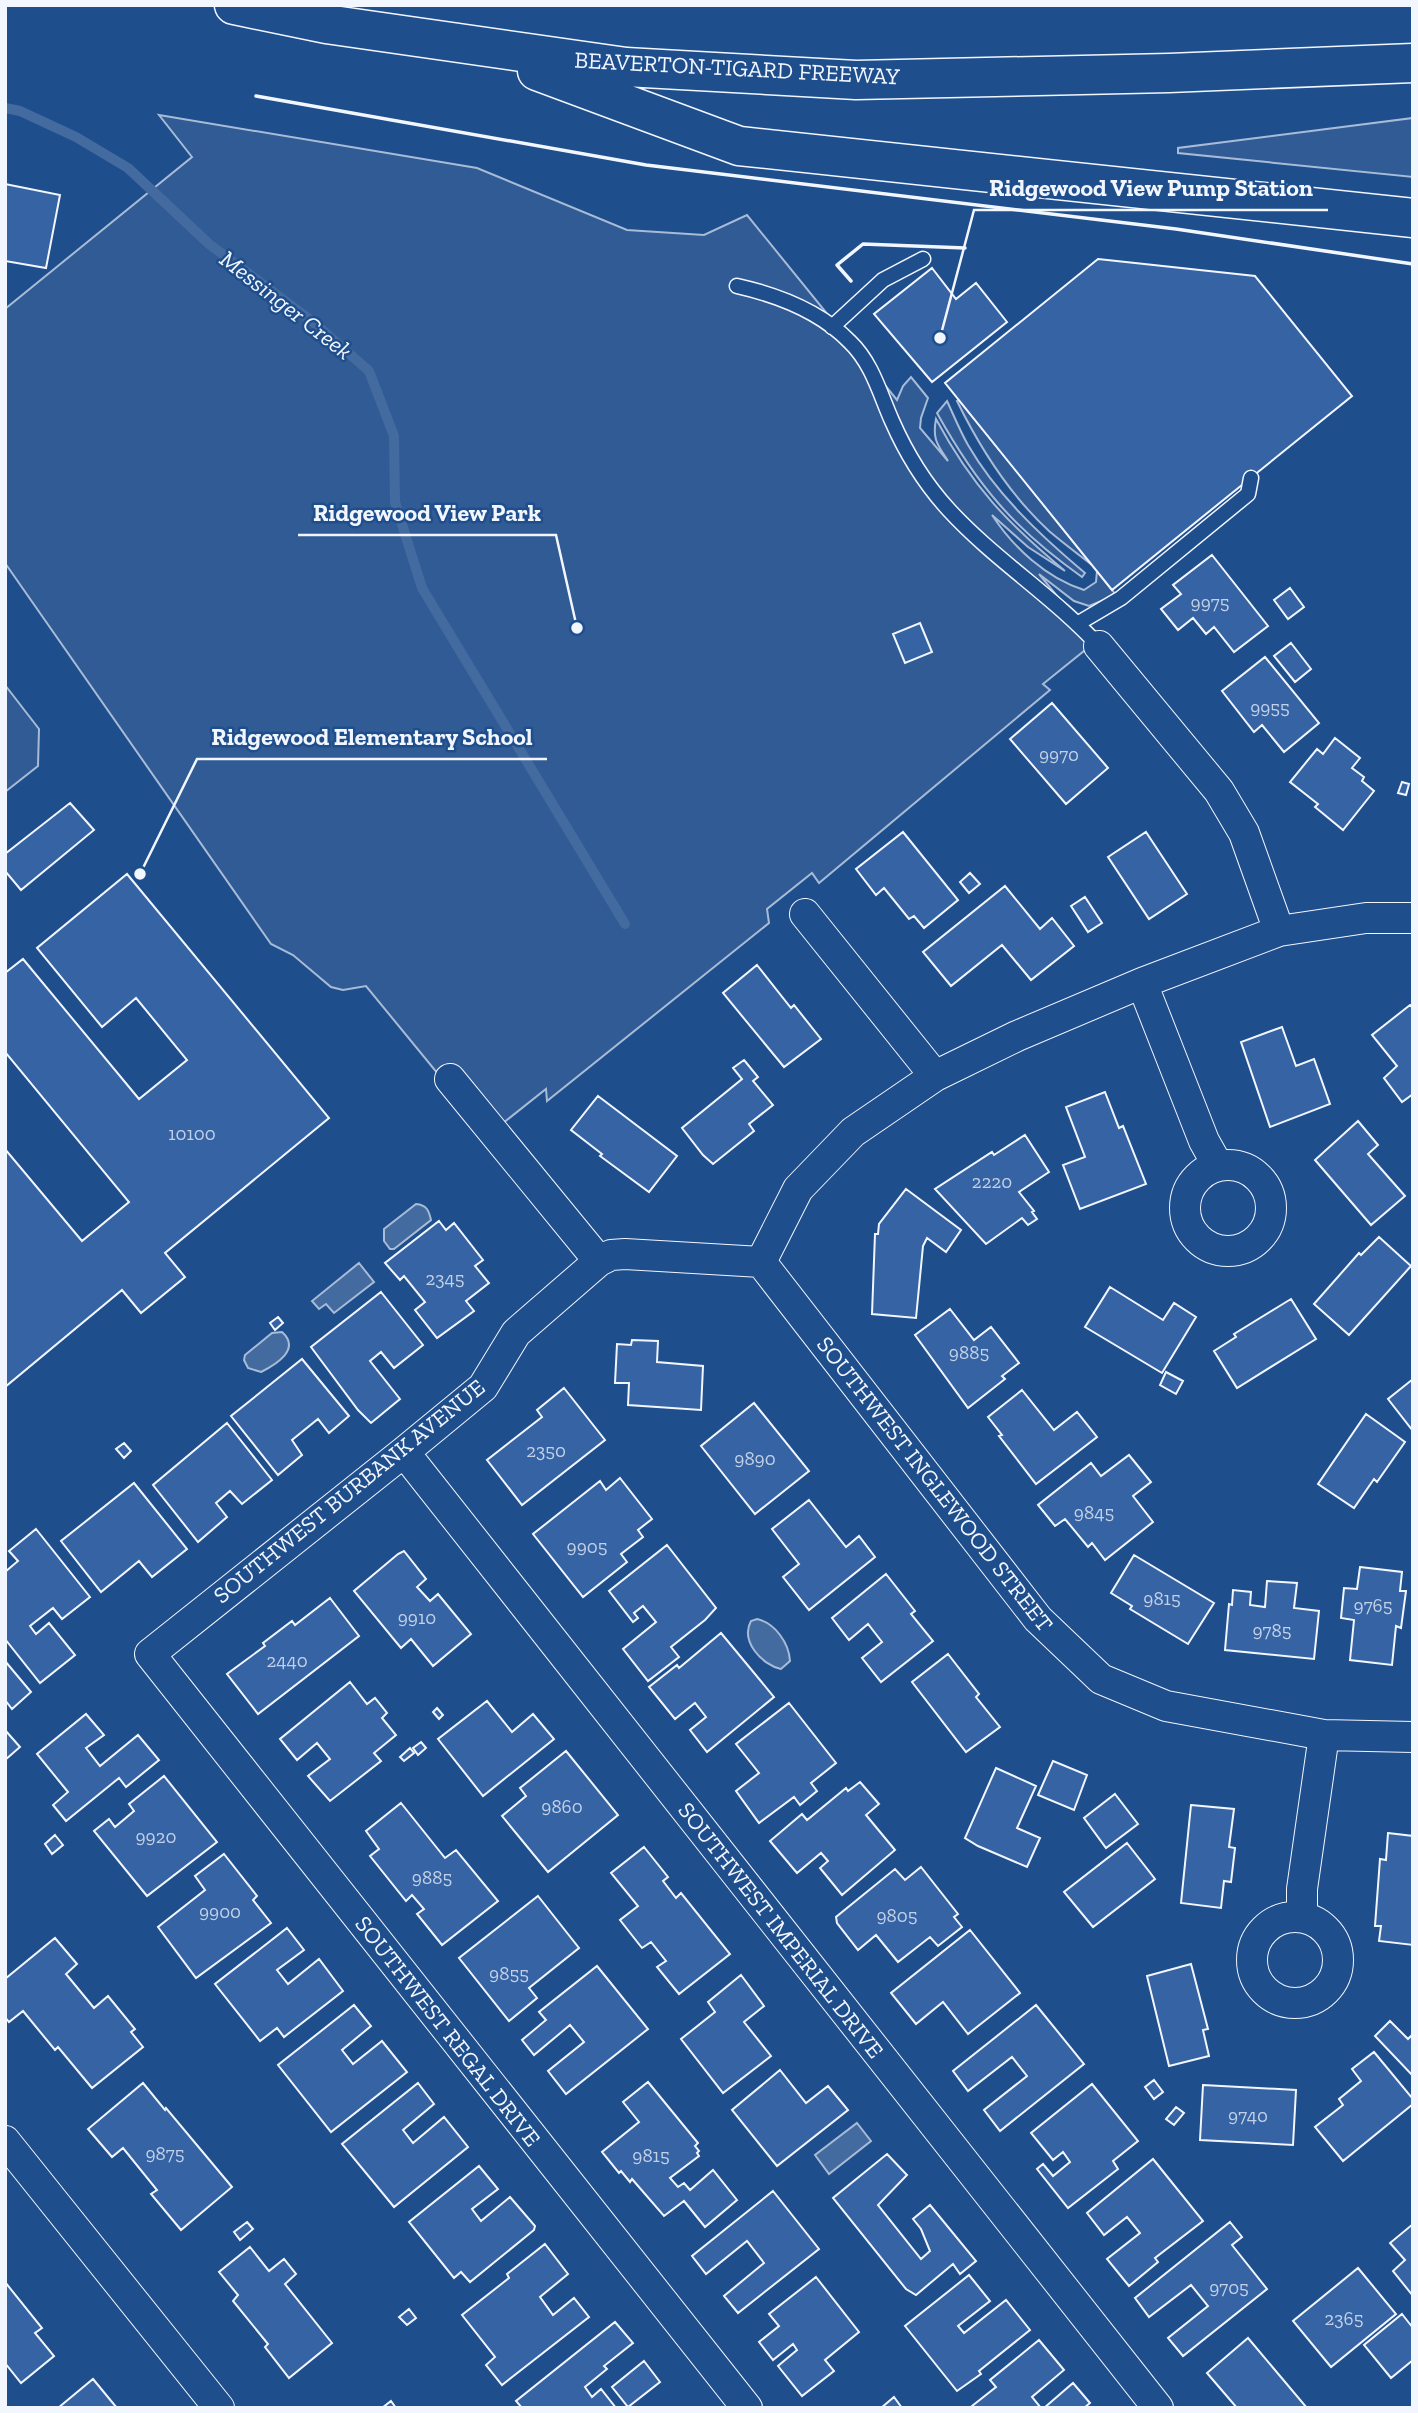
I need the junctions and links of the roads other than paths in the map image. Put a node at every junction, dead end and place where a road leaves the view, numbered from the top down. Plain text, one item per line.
1 (234, 5) edge
2 (470, 45) junction
3 (1413, 63) edge
4 (1413, 218) edge
5 (923, 259) dead end
6 (737, 286) dead end
7 (832, 327) junction
8 (1251, 478) dead end
9 (1077, 624) junction
10 (1098, 646) joint
11 (805, 914) dead end
12 (1413, 918) edge
13 (1279, 931) junction
14 (1143, 984) junction
15 (935, 1076) junction
16 (450, 1079) dead end
17 (1218, 1166) dead end
18 (599, 1261) junction
19 (761, 1262) junction
20 (404, 1452) junction
21 (150, 1654) joint
22 (1324, 1735) junction
23 (1413, 1737) edge
24 (1301, 1917) dead end
25 (5, 2141) edge
26 (219, 2408) edge
27 (747, 2408) edge
28 (1158, 2408) edge

1 - 2 highway, BEAVERTON-TIGARD FREEWAY
2 - 3 highway, BEAVERTON-TIGARD FREEWAY
2 - 4 highway
5 - 7 lane
6 - 7 lane
7 - 9 lane
8 - 9 lane
9 - 10 lane
10 - 13 street
11 - 15 street
12 - 13 street
13 - 14 street
14 - 15 street
14 - 17 street
15 - 19 street
16 - 18 street
18 - 19 street, SOUTHWEST BURBANK AVENUE
18 - 20 street, SOUTHWEST BURBANK AVENUE
19 - 22 street, SOUTHWEST INGLEWOOD STREET
20 - 21 street, SOUTHWEST BURBANK AVENUE
20 - 28 street, SOUTHWEST IMPERIAL DRIVE
21 - 27 street, SOUTHWEST REGAL DRIVE
22 - 23 street, SOUTHWEST INGLEWOOD STREET
22 - 24 street
25 - 26 street

